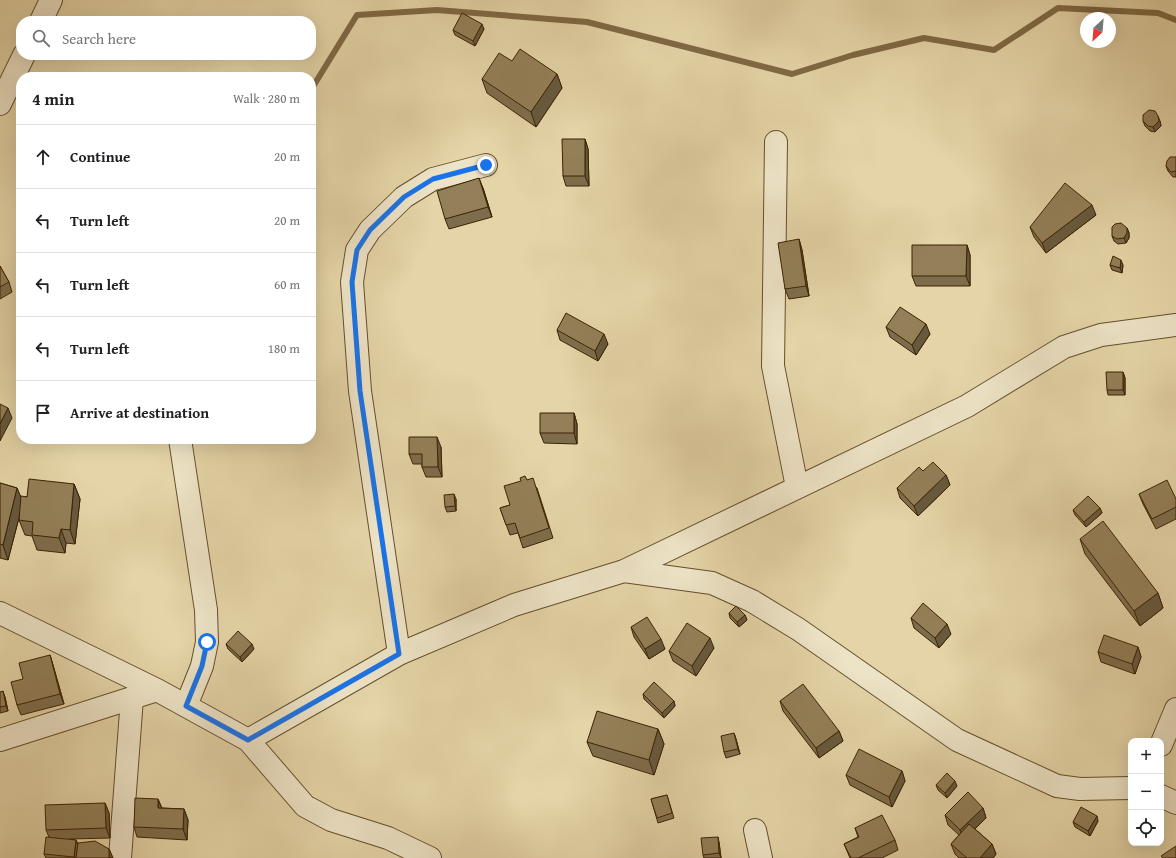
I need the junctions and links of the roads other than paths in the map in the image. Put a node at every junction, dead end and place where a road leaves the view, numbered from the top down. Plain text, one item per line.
1 (51, 0) edge
2 (43, 16) edge
3 (22, 60) edge
4 (0, 104) edge
5 (776, 142) dead end
6 (486, 165) dead end
7 (1176, 325) edge
8 (181, 444) edge
9 (797, 487) junction
10 (624, 571) junction
11 (0, 613) edge
12 (399, 654) junction
13 (157, 690) junction
14 (132, 698) junction
15 (186, 706) junction
16 (1176, 709) edge
17 (1164, 738) edge
18 (0, 740) edge
19 (248, 740) junction
20 (1128, 788) edge
21 (1164, 797) edge
22 (1176, 803) edge
23 (755, 830) dead end
24 (120, 858) edge
25 (430, 858) edge
26 (761, 858) edge

1 - 2 street
3 - 4 street
5 - 9 street
6 - 12 street
7 - 9 street
8 - 15 street
9 - 10 street
10 - 12 street
10 - 20 street
11 - 13 street
12 - 19 street
13 - 14 street
13 - 15 street
14 - 18 street
14 - 24 street
15 - 19 street
16 - 17 street
19 - 25 street
21 - 22 street
23 - 26 street

